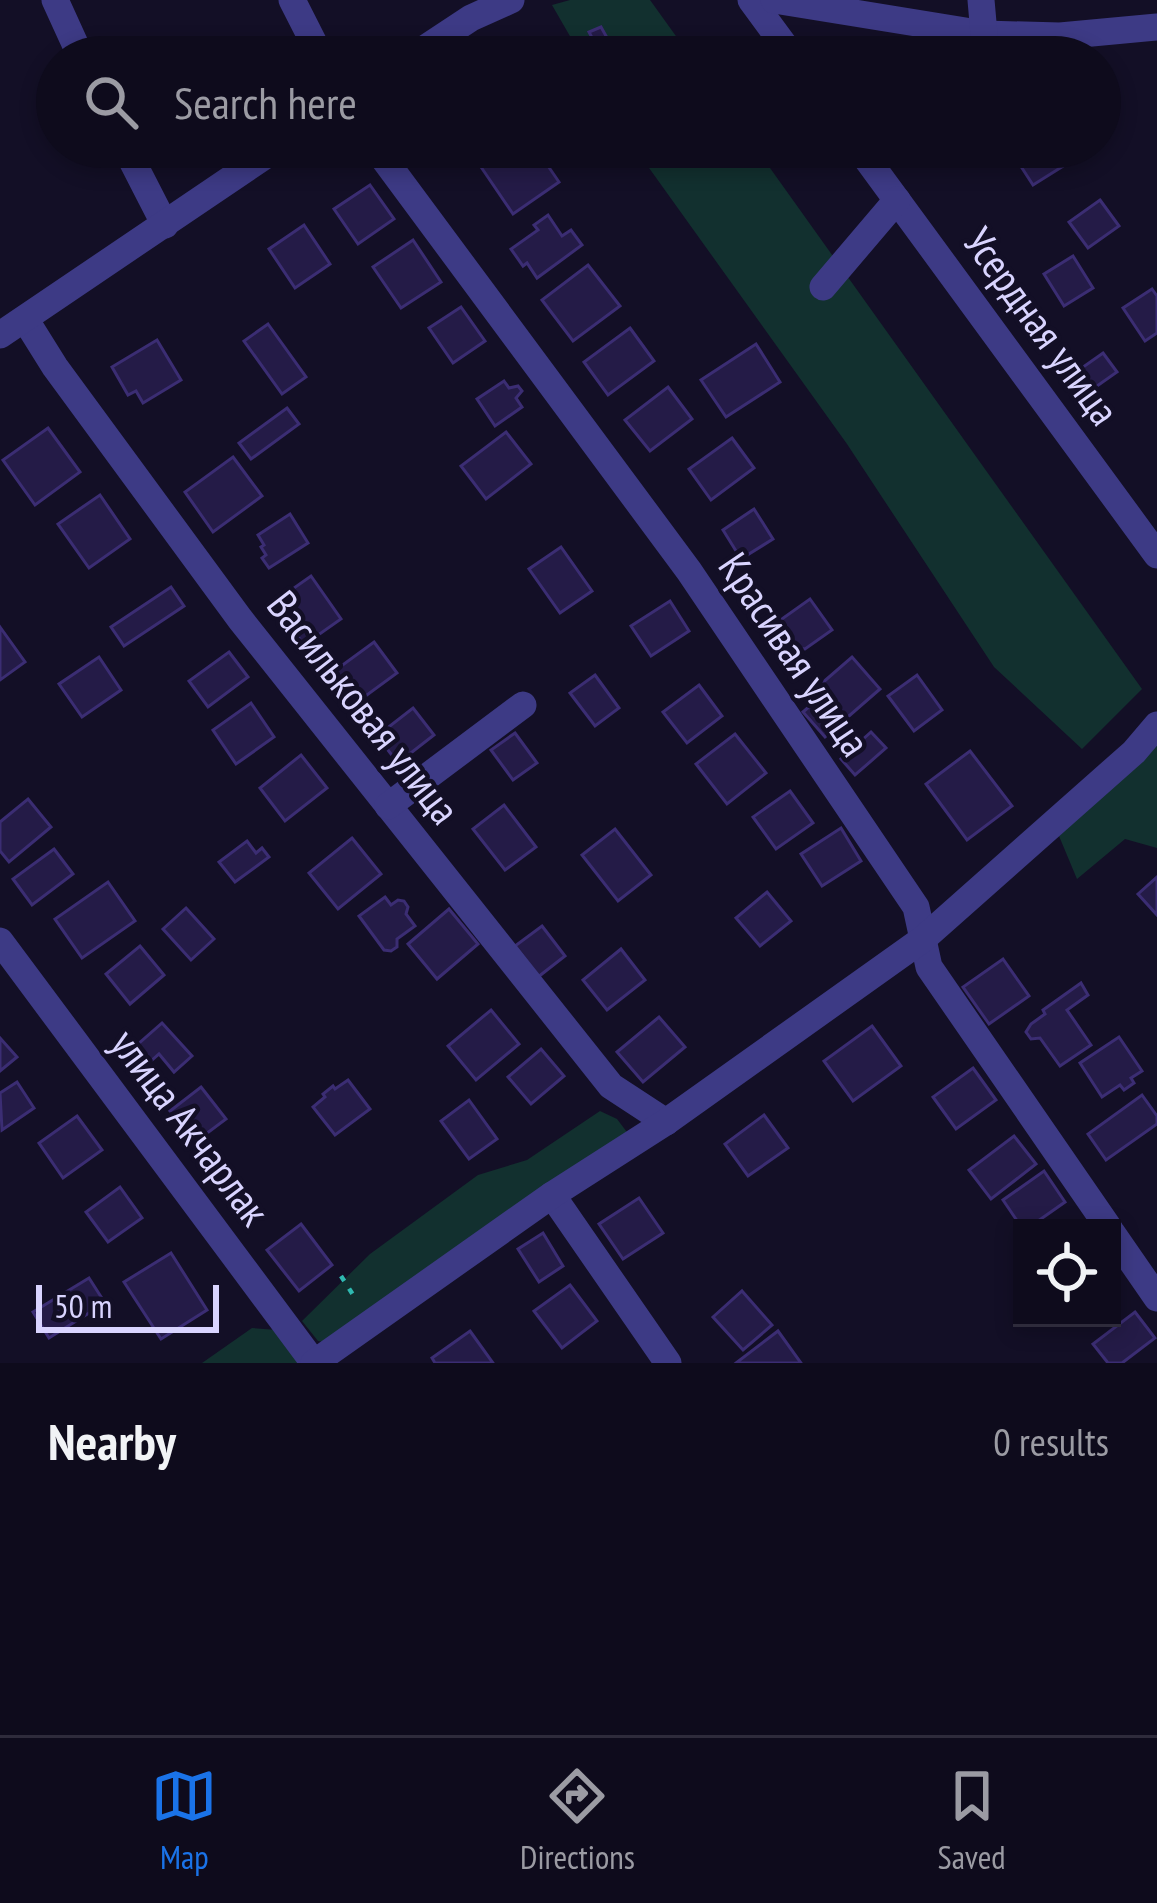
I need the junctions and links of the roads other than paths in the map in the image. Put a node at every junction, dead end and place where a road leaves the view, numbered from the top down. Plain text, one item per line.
1 (55, 0) edge
2 (292, 0) edge
3 (751, 0) edge
4 (774, 0) edge
5 (980, 0) edge
6 (506, 1) edge
7 (1157, 27) edge
8 (984, 34) junction
9 (71, 36) edge
10 (310, 36) edge
11 (444, 36) edge
12 (778, 36) edge
13 (135, 168) edge
14 (248, 168) edge
15 (391, 168) edge
16 (874, 168) edge
17 (897, 200) junction
18 (165, 225) junction
19 (823, 287) dead end
20 (25, 319) junction
21 (0, 335) edge
22 (1157, 555) edge
23 (523, 705) dead end
24 (1157, 725) edge
25 (388, 806) junction
26 (922, 939) junction
27 (0, 941) edge
28 (665, 1122) junction
29 (553, 1195) junction
30 (1102, 1219) edge
31 (1121, 1246) edge
32 (1157, 1298) edge
33 (314, 1363) edge
34 (668, 1363) edge

1 - 9 street
2 - 10 street
3 - 12 street
4 - 8 street
5 - 8 street
6 - 11 street
7 - 8 street
13 - 18 street
14 - 18 street
15 - 26 street, Красивая улица
16 - 17 street, Усердная улица
17 - 19 street
17 - 22 street, Усердная улица
18 - 20 street
20 - 21 street
20 - 25 street, Васильковая улица
23 - 25 street
24 - 26 street
25 - 28 street, Васильковая улица
26 - 28 street
26 - 30 street, Красивая улица
27 - 33 street, улица Акчарлак
28 - 29 street
29 - 33 street
29 - 34 street
31 - 32 street, Красивая улица

